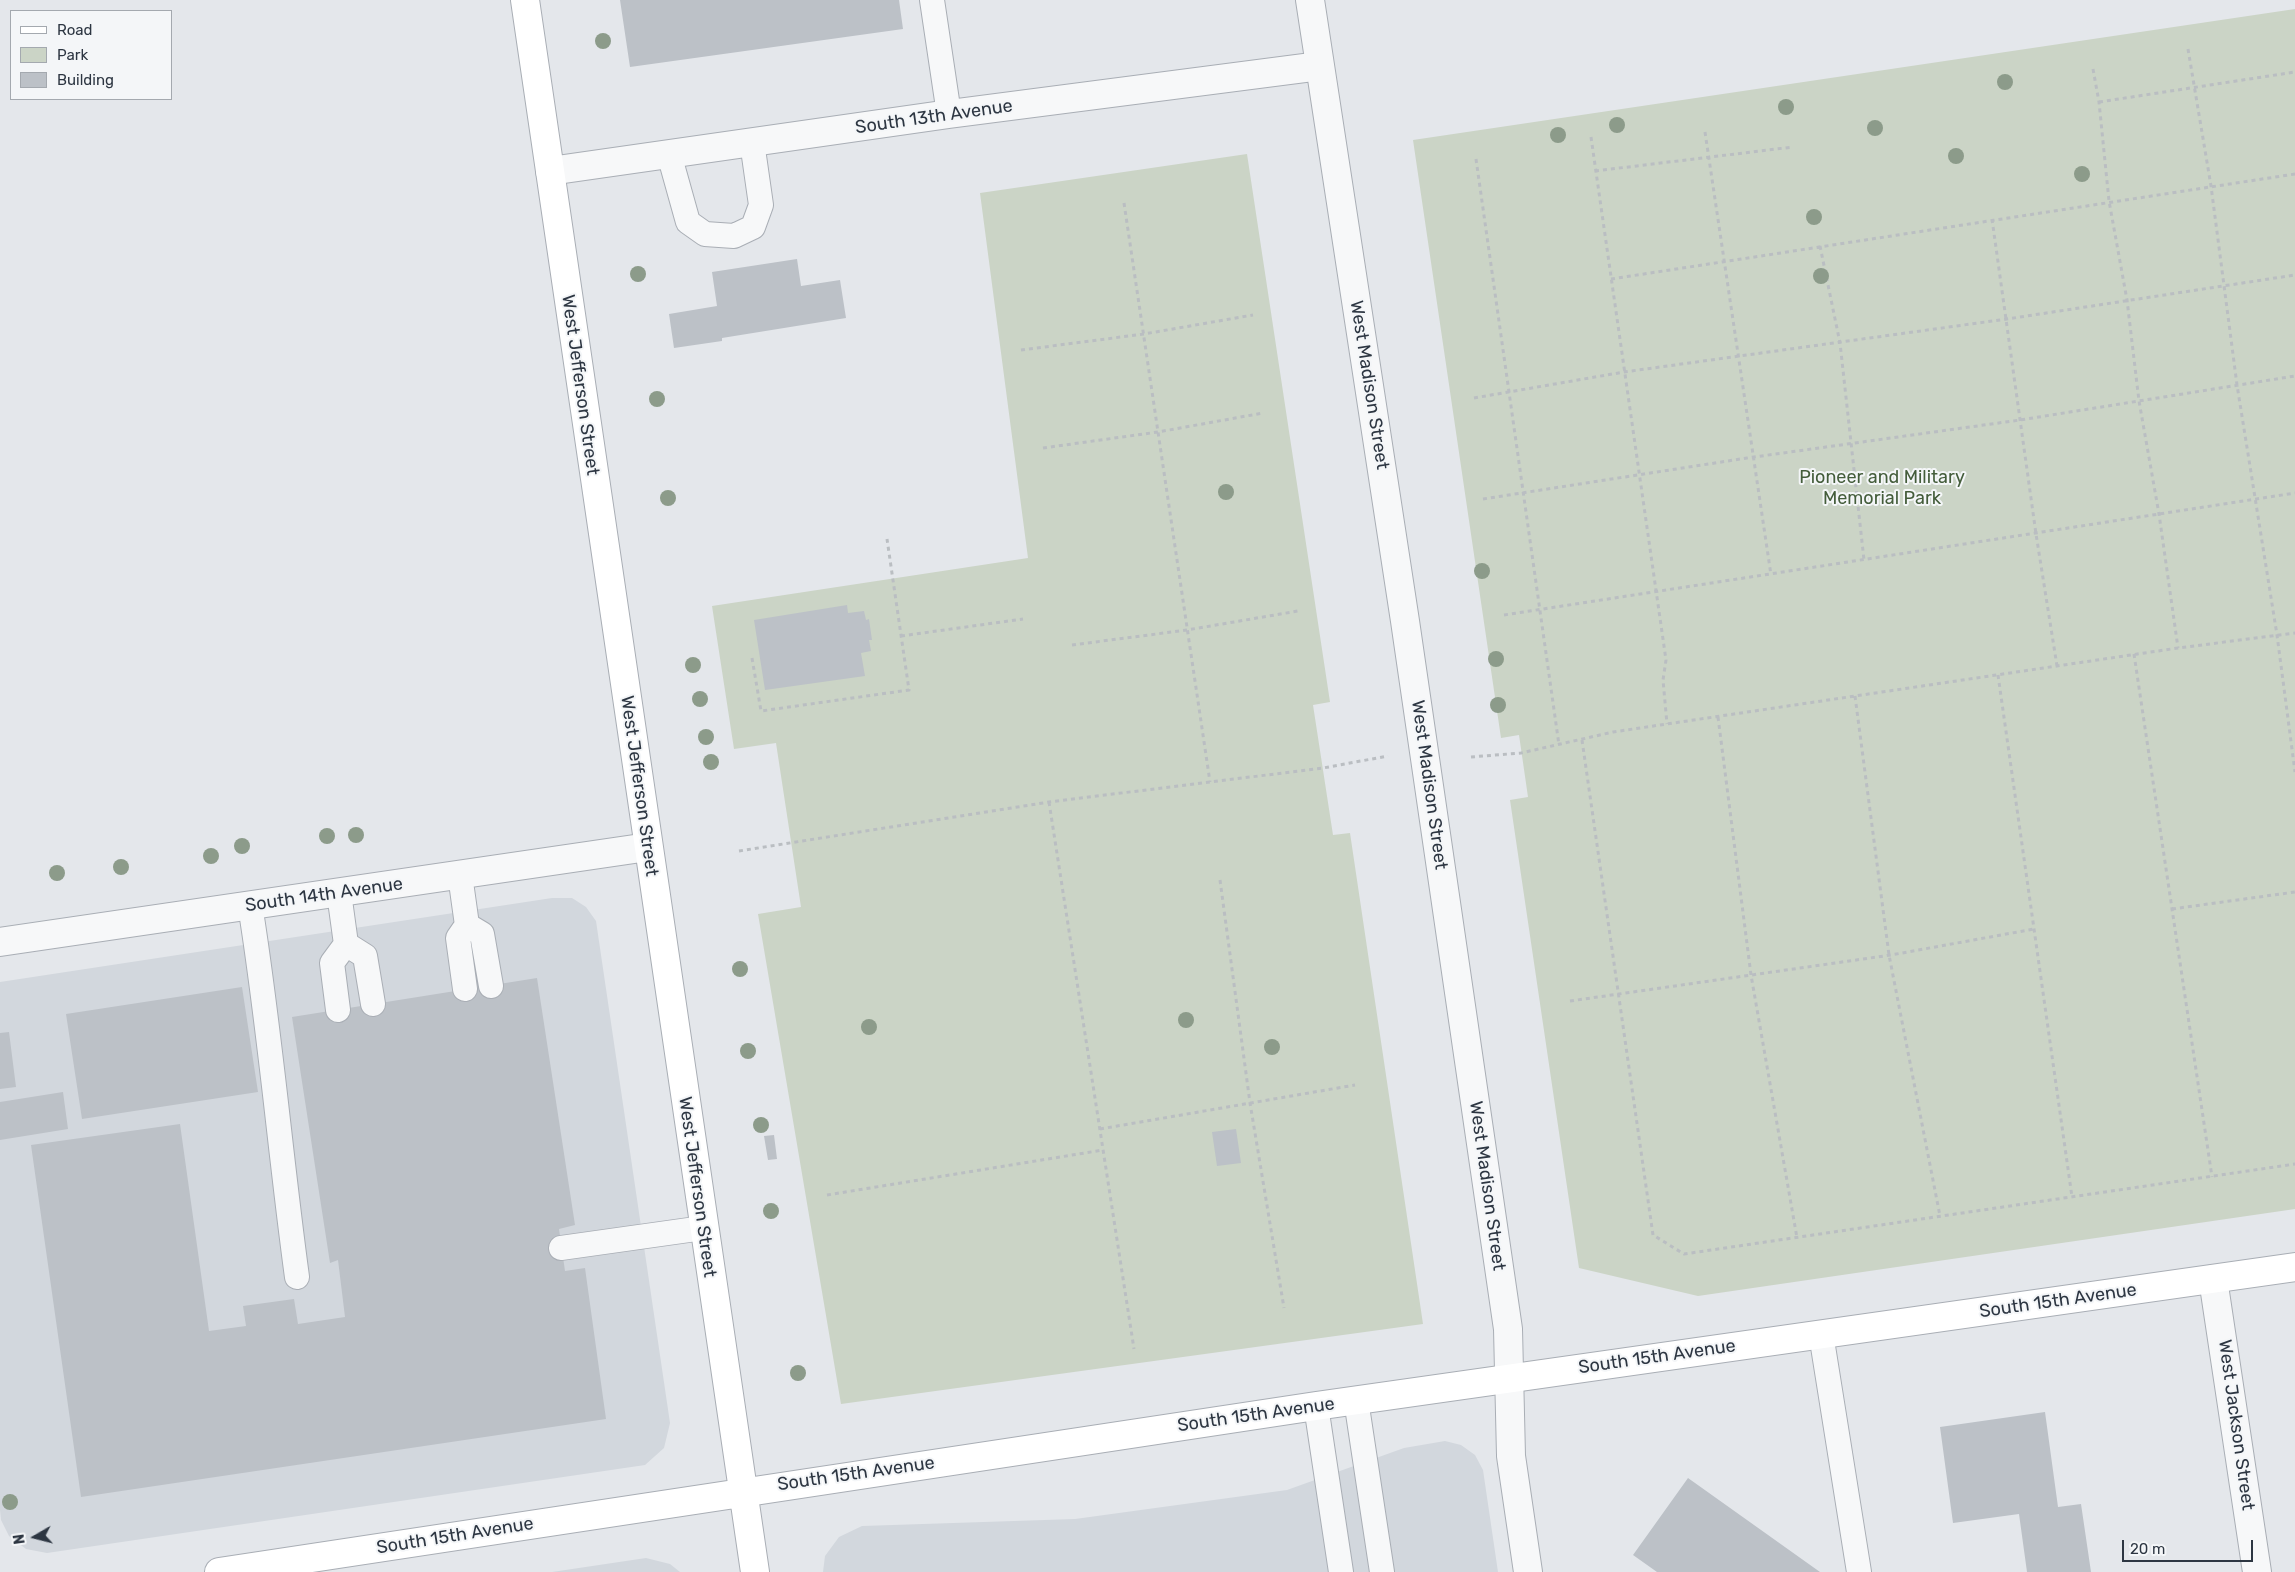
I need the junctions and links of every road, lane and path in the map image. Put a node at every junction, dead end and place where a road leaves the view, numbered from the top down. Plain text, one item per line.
1 (525, 0) edge
2 (932, 0) edge
3 (1310, 0) edge
4 (2188, 49) dead end
5 (1320, 66) junction
6 (2093, 68) dead end
7 (2295, 72) edge
8 (2194, 86) junction
9 (2099, 102) junction
10 (949, 114) junction
11 (1705, 132) dead end
12 (1591, 137) dead end
13 (752, 142) junction
14 (1793, 146) dead end
15 (669, 154) junction
16 (1708, 155) junction
17 (1476, 159) dead end
18 (550, 171) junction
19 (1596, 171) junction
20 (2295, 174) edge
21 (2211, 186) junction
22 (2109, 201) junction
23 (1124, 203) dead end
24 (1992, 219) junction
25 (1820, 246) junction
26 (1724, 261) junction
27 (2295, 274) edge
28 (1611, 279) junction
29 (2225, 285) junction
30 (2127, 300) junction
31 (1253, 315) dead end
32 (2006, 319) junction
33 (1144, 334) junction
34 (1840, 343) junction
35 (1021, 350) dead end
36 (1739, 357) junction
37 (1624, 372) junction
38 (2295, 376) edge
39 (2237, 385) junction
40 (1510, 392) junction
41 (1474, 398) dead end
42 (2138, 401) junction
43 (1263, 413) dead end
44 (2020, 420) junction
45 (1158, 432) junction
46 (1851, 444) junction
47 (1044, 448) dead end
48 (1753, 458) junction
49 (1640, 475) junction
50 (1524, 492) junction
51 (2295, 493) edge
52 (1483, 499) dead end
53 (2256, 499) junction
54 (2159, 514) junction
55 (2036, 534) junction
56 (887, 539) dead end
57 (1864, 560) junction
58 (1770, 575) junction
59 (1657, 593) junction
60 (1541, 610) junction
61 (1298, 611) dead end
62 (1504, 615) dead end
63 (1023, 619) dead end
64 (1187, 630) junction
65 (2295, 633) edge
66 (2277, 635) junction
67 (901, 636) junction
68 (1072, 645) dead end
69 (2178, 648) junction
70 (2134, 654) junction
71 (752, 658) dead end
72 (2057, 666) junction
73 (1998, 675) junction
74 (1855, 696) junction
75 (1718, 717) junction
76 (1667, 724) junction
77 (1582, 740) junction
78 (1559, 745) junction
79 (1424, 750) junction
80 (1471, 757) dead end
81 (2295, 772) edge
82 (1210, 782) junction
83 (1049, 802) junction
84 (648, 847) junction
85 (739, 851) dead end
86 (460, 875) junction
87 (1220, 880) dead end
88 (2295, 892) edge
89 (339, 893) junction
90 (250, 906) junction
91 (2172, 909) junction
92 (468, 925) junction
93 (2034, 929) junction
94 (0, 942) edge
95 (346, 944) junction
96 (1889, 955) junction
97 (1751, 975) junction
98 (491, 986) dead end
99 (466, 989) dead end
100 (1618, 994) junction
101 (1570, 1001) dead end
102 (373, 1004) dead end
103 (338, 1010) dead end
104 (1355, 1085) dead end
105 (1250, 1103) junction
106 (1100, 1129) junction
107 (1103, 1150) junction
108 (2295, 1164) edge
109 (2212, 1177) junction
110 (827, 1195) dead end
111 (2072, 1197) junction
112 (1940, 1216) junction
113 (703, 1228) junction
114 (1797, 1238) junction
115 (561, 1248) dead end
116 (2295, 1267) edge
117 (296, 1277) dead end
118 (2213, 1279) junction
119 (1284, 1308) dead end
120 (1821, 1334) junction
121 (1134, 1349) dead end
122 (1509, 1378) junction
123 (1356, 1400) junction
124 (1316, 1406) junction
125 (742, 1491) junction
126 (219, 1572) edge
127 (755, 1572) edge
128 (1341, 1572) edge
129 (1382, 1572) edge
130 (1528, 1572) edge
131 (1859, 1572) edge
132 (2257, 1572) edge

1 - 18 main road, West Jefferson Street
2 - 10 lane
3 - 5 street, West Madison Street
4 - 8 path
5 - 10 street, South 13th Avenue
5 - 79 street, West Madison Street
6 - 9 path
7 - 8 path
8 - 9 path
8 - 21 path
9 - 22 path
10 - 13 street, South 13th Avenue
11 - 16 path
12 - 19 path
13 - 15 street, South 13th Avenue
13 - 15 lane
14 - 16 path
15 - 18 street, South 13th Avenue
16 - 19 path
16 - 26 path
17 - 40 path
18 - 84 main road, West Jefferson Street
19 - 28 path
20 - 21 path
21 - 22 path
21 - 29 path
22 - 24 path
22 - 30 path
23 - 33 path
24 - 25 path
24 - 32 path
25 - 26 path
25 - 34 path
26 - 28 path
26 - 36 path
27 - 29 path
28 - 37 path
29 - 30 path
29 - 39 path
30 - 32 path
30 - 42 path
31 - 33 path
32 - 34 path
32 - 44 path
33 - 35 path
33 - 45 path
34 - 36 path
34 - 46 path
36 - 37 path
36 - 48 path
37 - 40 path
37 - 49 path
38 - 39 path
39 - 42 path
39 - 53 path
40 - 41 path
40 - 50 path
42 - 44 path
42 - 54 path
43 - 45 path
44 - 46 path
44 - 55 path
45 - 47 path
45 - 64 path
46 - 48 path
46 - 57 path
48 - 49 path
48 - 58 path
49 - 50 path
49 - 59 path
50 - 52 path
50 - 60 path
51 - 53 path
53 - 54 path
53 - 66 path
54 - 55 path
54 - 69 path
55 - 57 path
55 - 72 path
56 - 67 path
57 - 58 path
58 - 59 path
59 - 60 path
59 - 76 path
60 - 62 path
60 - 78 path
61 - 64 path
63 - 67 path
64 - 68 path
64 - 82 path
65 - 66 path
66 - 69 path
66 - 81 path
67 - 71 path
69 - 70 path
70 - 72 path
70 - 91 path
72 - 73 path
73 - 74 path
73 - 93 path
74 - 75 path
74 - 96 path
75 - 76 path
75 - 97 path
76 - 77 path
77 - 78 path
77 - 100 path
78 - 80 path
79 - 82 path
79 - 122 street, West Madison Street
82 - 83 path
83 - 85 path
83 - 106 path
84 - 86 street, South 14th Avenue
84 - 113 main road, West Jefferson Street
86 - 89 street, South 14th Avenue
86 - 92 lane
87 - 105 path
88 - 91 path
89 - 90 street, South 14th Avenue
89 - 95 lane
90 - 94 street, South 14th Avenue
90 - 117 lane
91 - 109 path
92 - 98 lane
92 - 99 lane
93 - 96 path
93 - 111 path
95 - 102 lane
95 - 103 lane
96 - 97 path
96 - 112 path
97 - 100 path
97 - 114 path
100 - 101 path
100 - 114 path
104 - 105 path
105 - 106 path
105 - 119 path
106 - 107 path
107 - 110 path
107 - 121 path
108 - 109 path
109 - 111 path
111 - 112 path
112 - 114 path
113 - 115 lane
113 - 125 main road, West Jefferson Street
116 - 118 main road, South 15th Avenue
118 - 120 main road, South 15th Avenue
118 - 132 street, West Jackson Street
120 - 122 main road, South 15th Avenue
120 - 131 lane
122 - 123 main road, South 15th Avenue
122 - 130 street, West Madison Street
123 - 124 main road, South 15th Avenue
123 - 129 lane
124 - 125 main road, South 15th Avenue
124 - 128 lane
125 - 126 main road, South 15th Avenue
125 - 127 main road, West Jefferson Street

